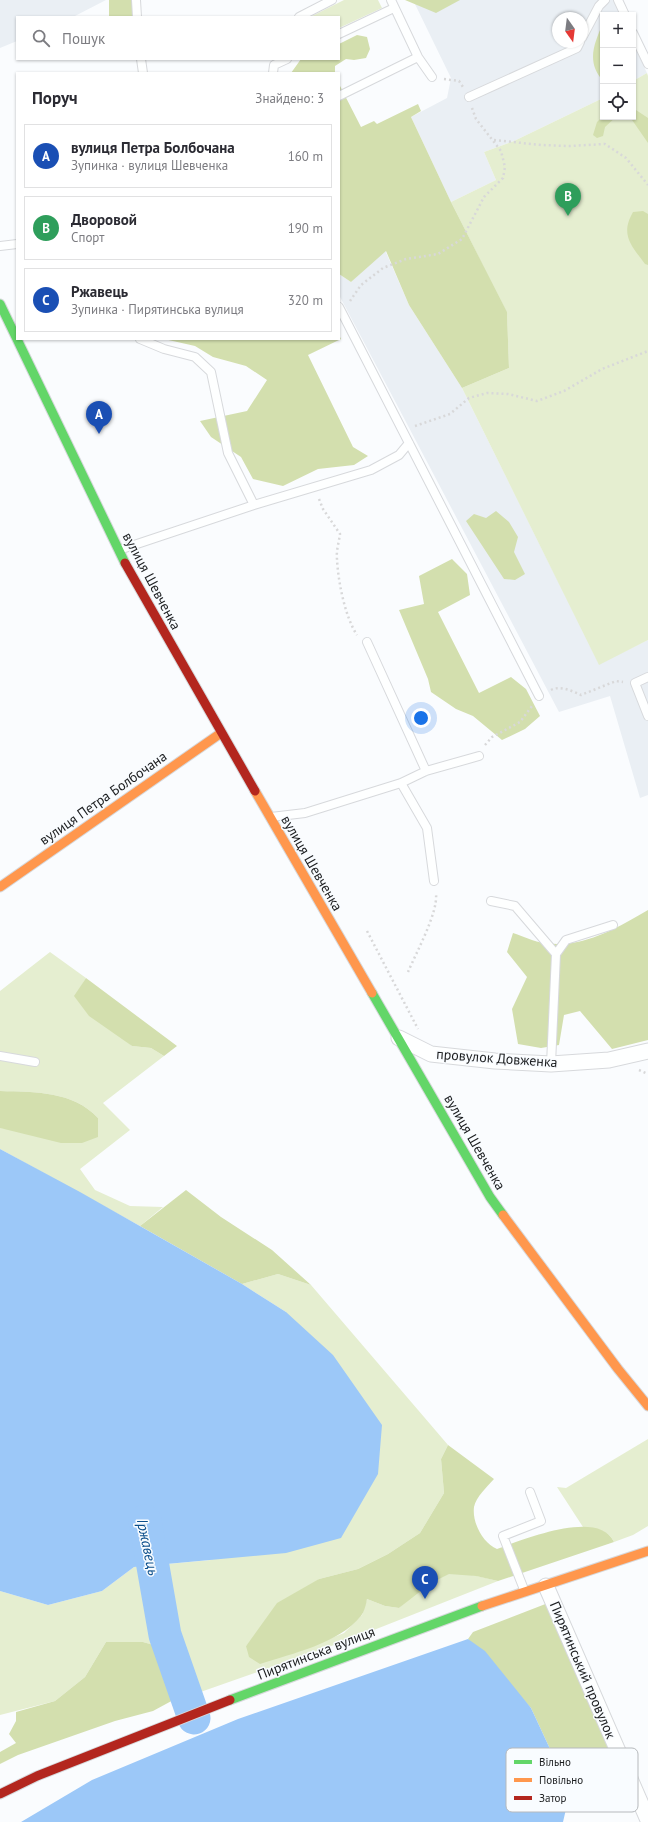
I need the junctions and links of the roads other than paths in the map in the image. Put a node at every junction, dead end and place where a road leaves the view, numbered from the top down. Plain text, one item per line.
1 (136, 0) edge
2 (332, 0) edge
3 (605, 0) edge
4 (618, 0) edge
5 (393, 4) edge
6 (624, 12) edge
7 (137, 16) edge
8 (301, 16) edge
9 (588, 27) edge
10 (340, 33) edge
11 (636, 39) edge
12 (577, 48) edge
13 (418, 57) junction
14 (141, 60) edge
15 (285, 60) edge
16 (648, 64) edge
17 (143, 72) edge
18 (273, 72) edge
19 (432, 77) road end
20 (340, 96) edge
21 (469, 97) road end
22 (16, 244) edge
23 (0, 246) edge
24 (0, 304) edge
25 (340, 310) edge
26 (16, 337) edge
27 (17, 340) edge
28 (142, 340) edge
29 (409, 442) junction
30 (254, 505) junction
31 (118, 550) junction
32 (367, 642) road end
33 (648, 677) edge
34 (540, 696) road end
35 (648, 716) edge
36 (221, 733) junction
37 (479, 756) road end
38 (426, 771) junction
39 (401, 783) junction
40 (269, 818) junction
41 (434, 881) road end
42 (0, 887) edge
43 (491, 901) dead end
44 (613, 925) dead end
45 (556, 954) junction
46 (398, 1037) junction
47 (648, 1051) edge
48 (0, 1056) edge
49 (35, 1062) dead end
50 (551, 1064) junction
51 (648, 1406) edge
52 (530, 1492) dead end
53 (648, 1551) edge
54 (546, 1586) junction
55 (525, 1593) junction
56 (617, 1748) edge
57 (0, 1794) edge
58 (638, 1797) edge
59 (648, 1820) edge

1 - 7 lane
2 - 8 lane
3 - 9 lane
4 - 6 lane
5 - 10 lane
5 - 13 lane
11 - 16 lane
12 - 21 lane
13 - 19 lane
13 - 20 lane
14 - 17 lane
15 - 18 lane
22 - 23 lane
24 - 26 street, вулиця Шевченка
25 - 29 lane
27 - 31 street, вулиця Шевченка
28 - 30 lane
29 - 30 lane
29 - 34 lane
30 - 31 lane
31 - 36 street, вулиця Шевченка
32 - 38 lane
33 - 35 lane
36 - 40 street, вулиця Шевченка
36 - 42 street, вулиця Петра Болбочана
37 - 38 lane
38 - 39 lane
39 - 40 lane
39 - 41 lane
40 - 46 street, вулиця Шевченка
43 - 45 lane
44 - 45 lane
45 - 50 lane
46 - 50 street, провулок Довженка
46 - 51 street, вулиця Шевченка
47 - 50 street, провулок Довженка
48 - 49 lane
52 - 55 lane
53 - 54 street, Пирятинська вулиця
54 - 55 street, Пирятинська вулиця
54 - 56 street, Пирятинський провулок
55 - 57 street, Пирятинська вулиця
58 - 59 street, Пирятинський провулок

